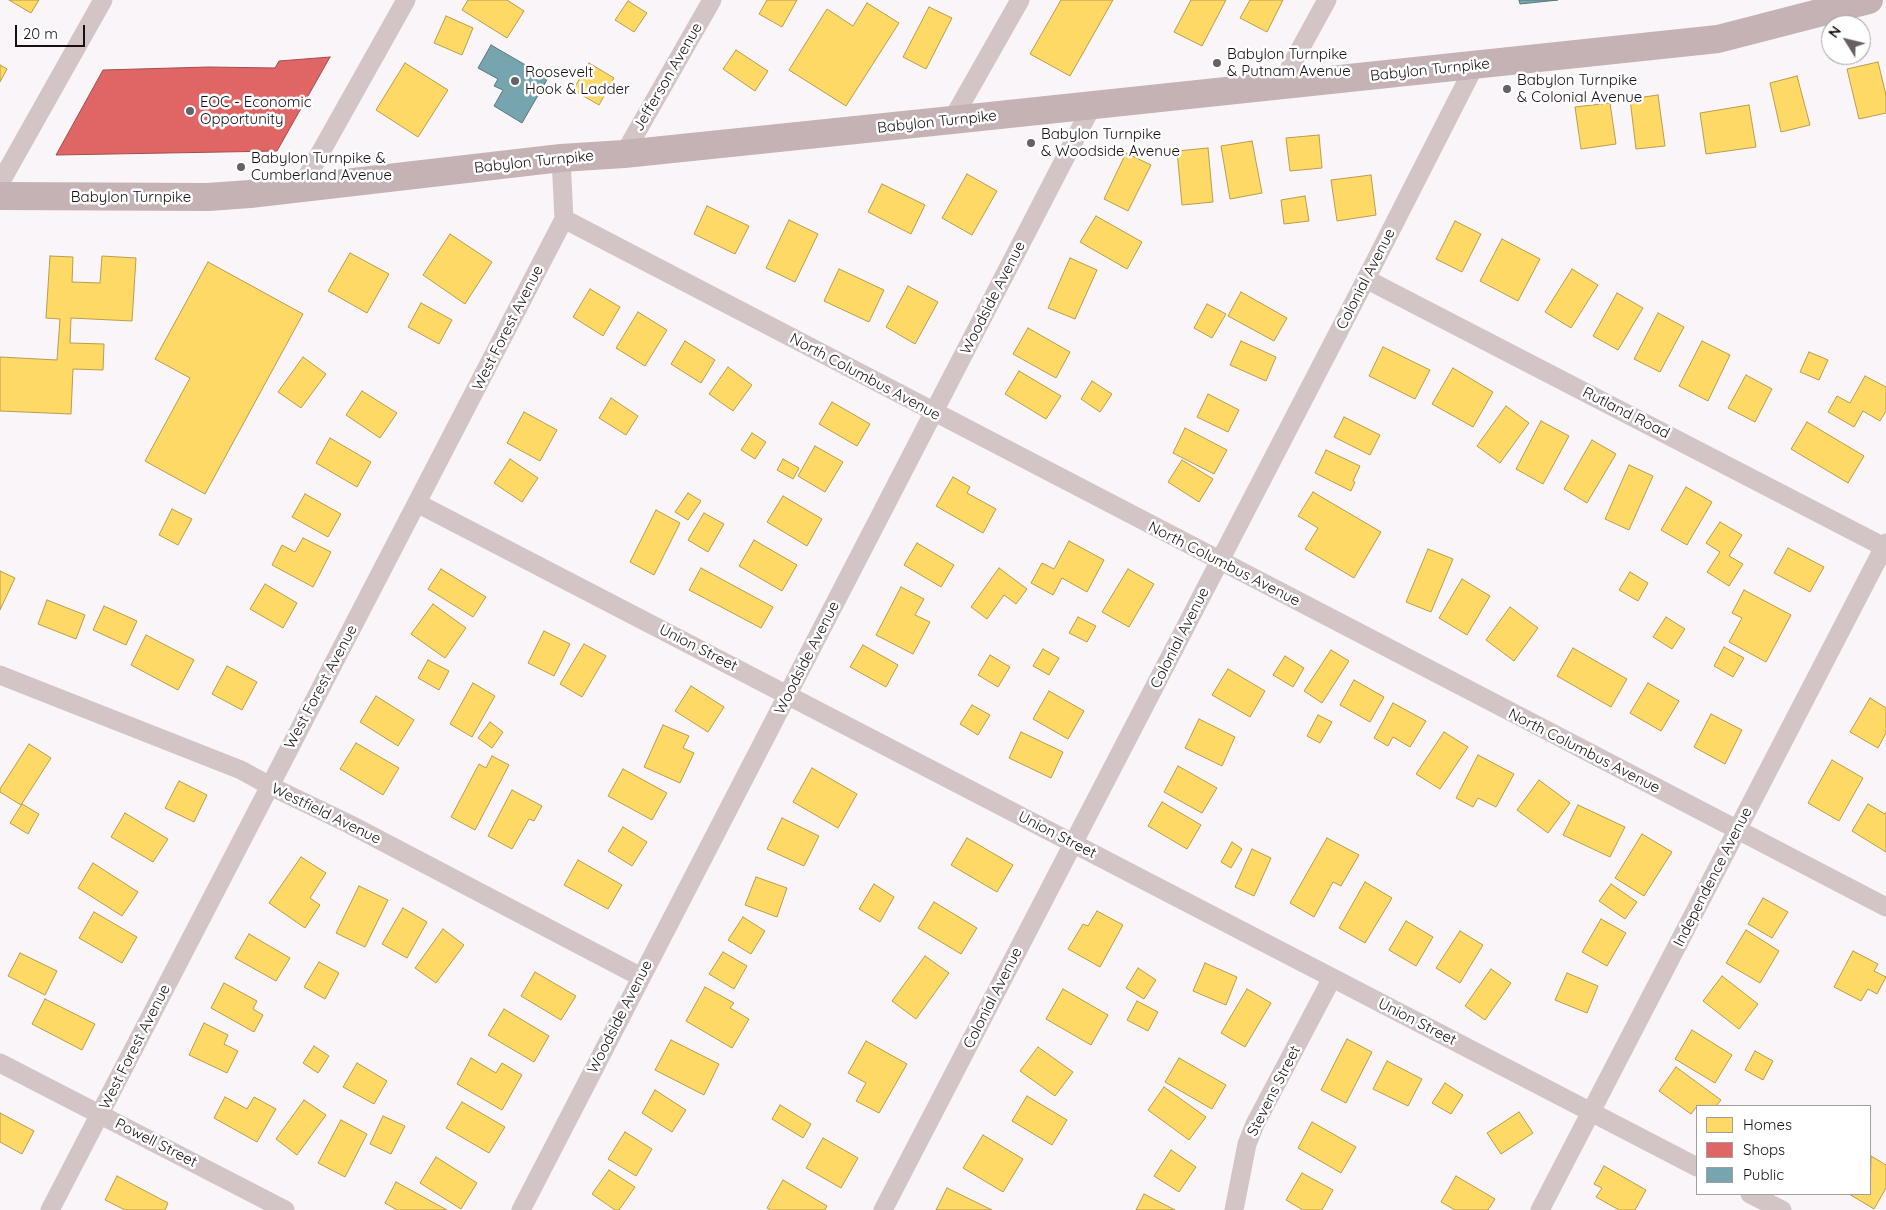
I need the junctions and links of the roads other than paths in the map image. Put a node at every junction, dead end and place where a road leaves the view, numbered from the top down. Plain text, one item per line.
1 (103, 0) edge
2 (406, 0) edge
3 (712, 0) edge
4 (1020, 0) edge
5 (1328, 0) edge
6 (1856, 2) edge
7 (1474, 65) junction
8 (1281, 84) junction
9 (1092, 106) junction
10 (952, 120) junction
11 (624, 154) junction
12 (561, 158) junction
13 (0, 183) edge
14 (300, 189) junction
15 (0, 196) edge
16 (564, 220) junction
17 (1366, 279) junction
18 (934, 413) junction
19 (418, 503) junction
20 (1885, 546) edge
21 (1220, 562) junction
22 (0, 675) edge
23 (788, 695) junction
24 (270, 786) junction
25 (1737, 830) junction
26 (1073, 844) junction
27 (1886, 907) edge
28 (641, 977) junction
29 (1332, 978) junction
30 (0, 1063) edge
31 (1591, 1112) junction
32 (100, 1114) junction
33 (1696, 1166) edge
34 (1752, 1195) edge
35 (50, 1210) edge
36 (284, 1210) edge
37 (521, 1210) edge
38 (883, 1210) edge
39 (1234, 1210) edge
40 (1540, 1210) edge
41 (1782, 1210) edge

1 - 13 street
2 - 14 street
3 - 11 street, Jefferson Avenue
4 - 10 street
5 - 8 street
6 - 7 main road, Babylon Turnpike
7 - 8 main road, Babylon Turnpike
7 - 17 street, Colonial Avenue
8 - 9 main road, Babylon Turnpike
9 - 10 main road, Babylon Turnpike
9 - 18 street, Woodside Avenue
10 - 11 main road, Babylon Turnpike
11 - 12 main road, Babylon Turnpike
12 - 14 main road, Babylon Turnpike
12 - 16 street
14 - 15 main road, Babylon Turnpike
16 - 18 street, North Columbus Avenue
16 - 19 street, West Forest Avenue
17 - 20 street, Rutland Road
17 - 21 street, Colonial Avenue
18 - 21 street, North Columbus Avenue
18 - 23 street, Woodside Avenue
19 - 23 street, Union Street
19 - 24 street, West Forest Avenue
20 - 25 street, Independence Avenue
21 - 25 street, North Columbus Avenue
21 - 26 street, Colonial Avenue
22 - 24 street, Westfield Avenue
23 - 26 street, Union Street
23 - 28 street, Woodside Avenue
24 - 28 street, Westfield Avenue
24 - 32 street, West Forest Avenue
25 - 27 street, North Columbus Avenue
25 - 31 street, Independence Avenue
26 - 29 street, Union Street
26 - 38 street, Colonial Avenue
28 - 37 street, Woodside Avenue
29 - 31 street, Union Street
29 - 39 street, Stevens Street
30 - 32 street, Powell Street
31 - 33 street, Union Street
31 - 40 street, Independence Avenue
32 - 35 street, West Forest Avenue
32 - 36 street, Powell Street
34 - 41 street

